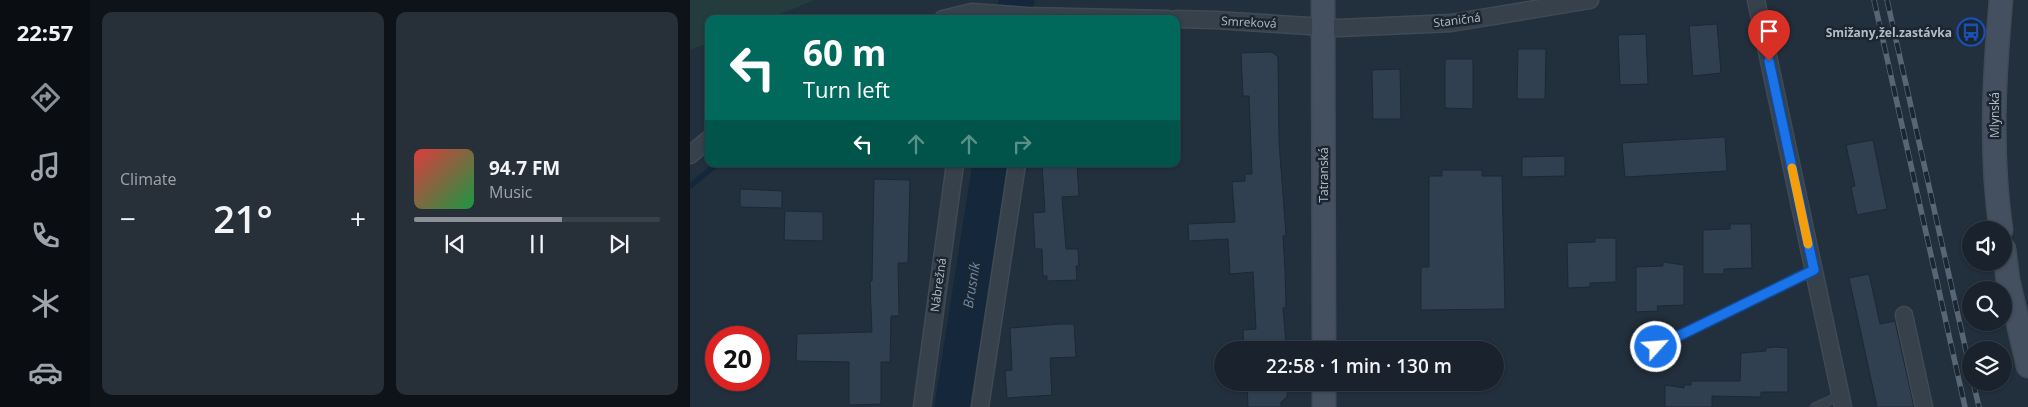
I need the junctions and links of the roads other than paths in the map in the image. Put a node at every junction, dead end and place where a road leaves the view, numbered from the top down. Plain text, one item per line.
1 (1323, 0) edge
2 (1590, 0) edge
3 (1756, 0) edge
4 (2001, 0) edge
5 (971, 10) edge
6 (955, 15) edge
7 (1018, 15) edge
8 (1180, 19) edge
9 (1323, 26) junction
10 (705, 143) edge
11 (690, 155) edge
12 (955, 167) edge
13 (1017, 167) edge
14 (2000, 221) edge
15 (1814, 270) junction
16 (2007, 271) edge
17 (1904, 315) dead end
18 (1324, 341) edge
19 (1656, 347) dead end
20 (2028, 366) edge
21 (1324, 391) edge
22 (1842, 402) edge
23 (922, 407) edge
24 (980, 407) edge
25 (1324, 407) edge
26 (1815, 407) edge
27 (1924, 407) edge

1 - 9 main road, Tatranská
2 - 9 street, Staničná
3 - 15 street
4 - 14 main road, Mlynská
5 - 6 street
5 - 7 street
8 - 9 street, Smreková
9 - 18 main road, Tatranská
10 - 11 street
12 - 23 street, Nábrežná
13 - 24 street
15 - 19 lane
15 - 22 street
16 - 20 main road
17 - 27 street
21 - 25 main road
22 - 26 lane

